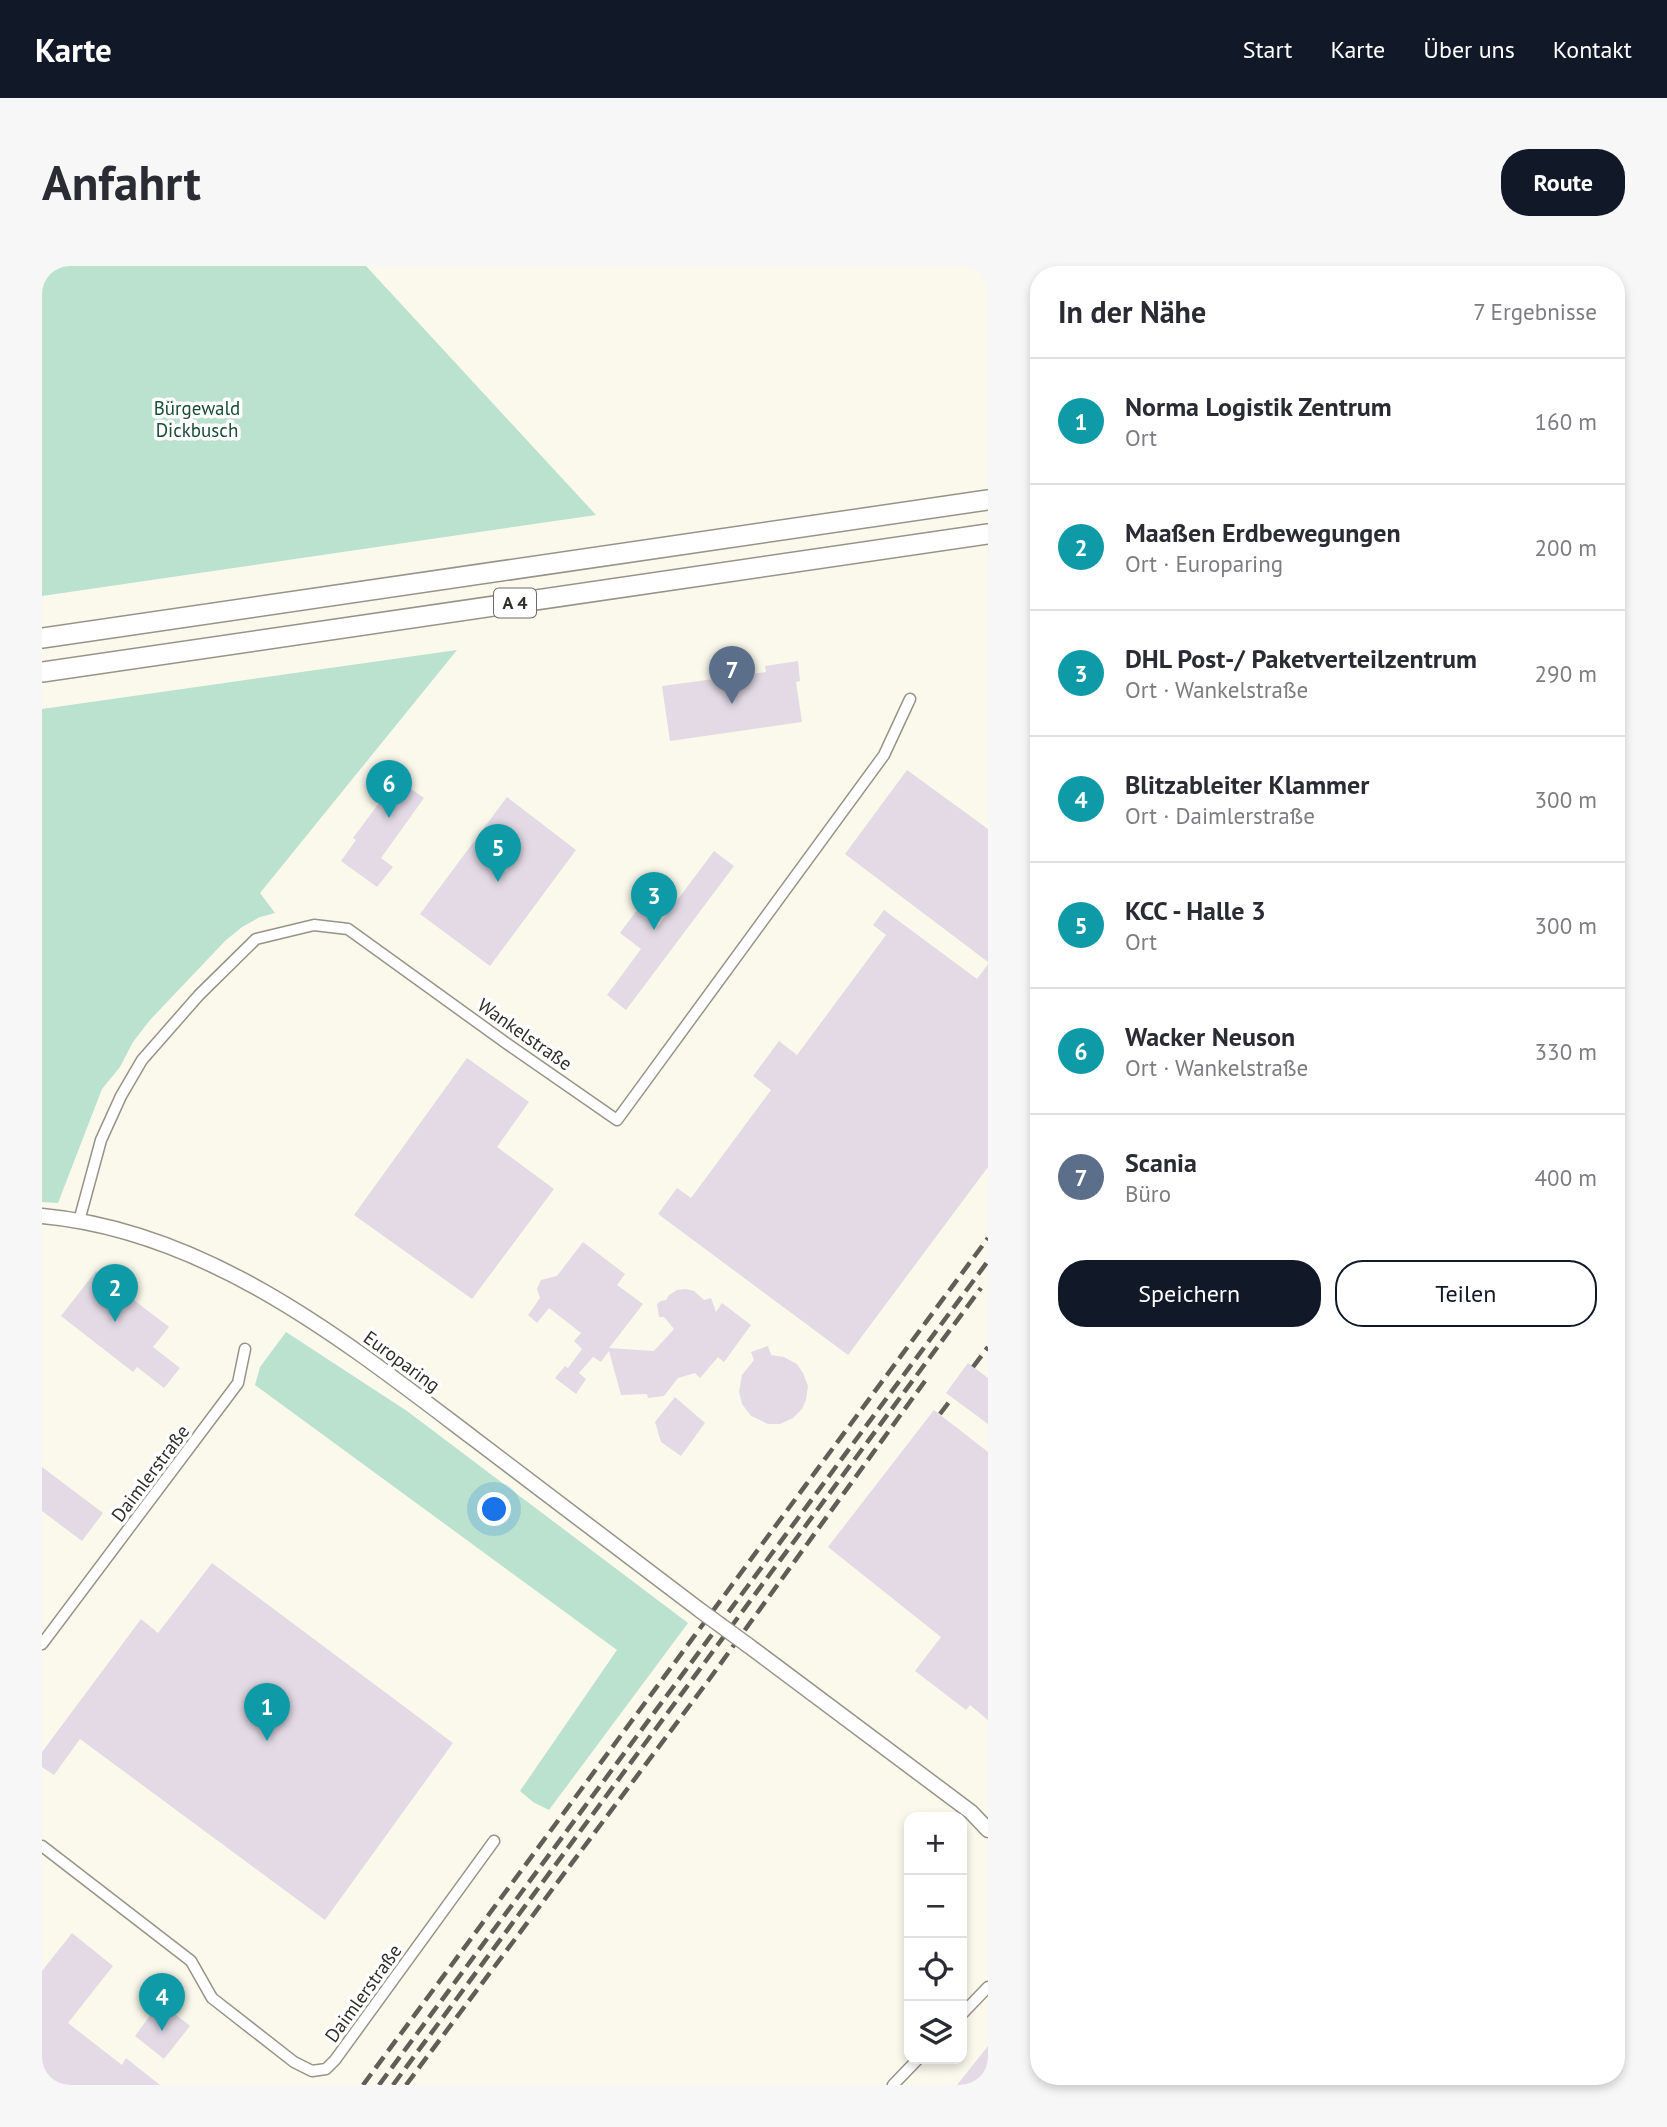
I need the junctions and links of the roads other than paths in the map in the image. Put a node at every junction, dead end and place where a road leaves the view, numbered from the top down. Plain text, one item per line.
1 (988, 500) edge
2 (988, 534) edge
3 (42, 638) edge
4 (42, 672) edge
5 (910, 699) dead end
6 (42, 1216) edge
7 (79, 1221) junction
8 (245, 1349) dead end
9 (42, 1644) edge
10 (971, 1812) junction
11 (988, 1820) edge
12 (988, 1830) edge
13 (494, 1841) dead end
14 (42, 1846) edge
15 (988, 1987) edge
16 (967, 2009) edge
17 (913, 2064) edge
18 (893, 2085) edge

1 - 3 highway, A 4
2 - 4 highway, A 4
5 - 7 street, Wankelstraße
6 - 7 street, Europaring
7 - 10 street, Europaring, bridge
8 - 9 street, Daimlerstraße
10 - 11 street
10 - 12 street
13 - 14 street, Daimlerstraße
15 - 16 street
17 - 18 street

